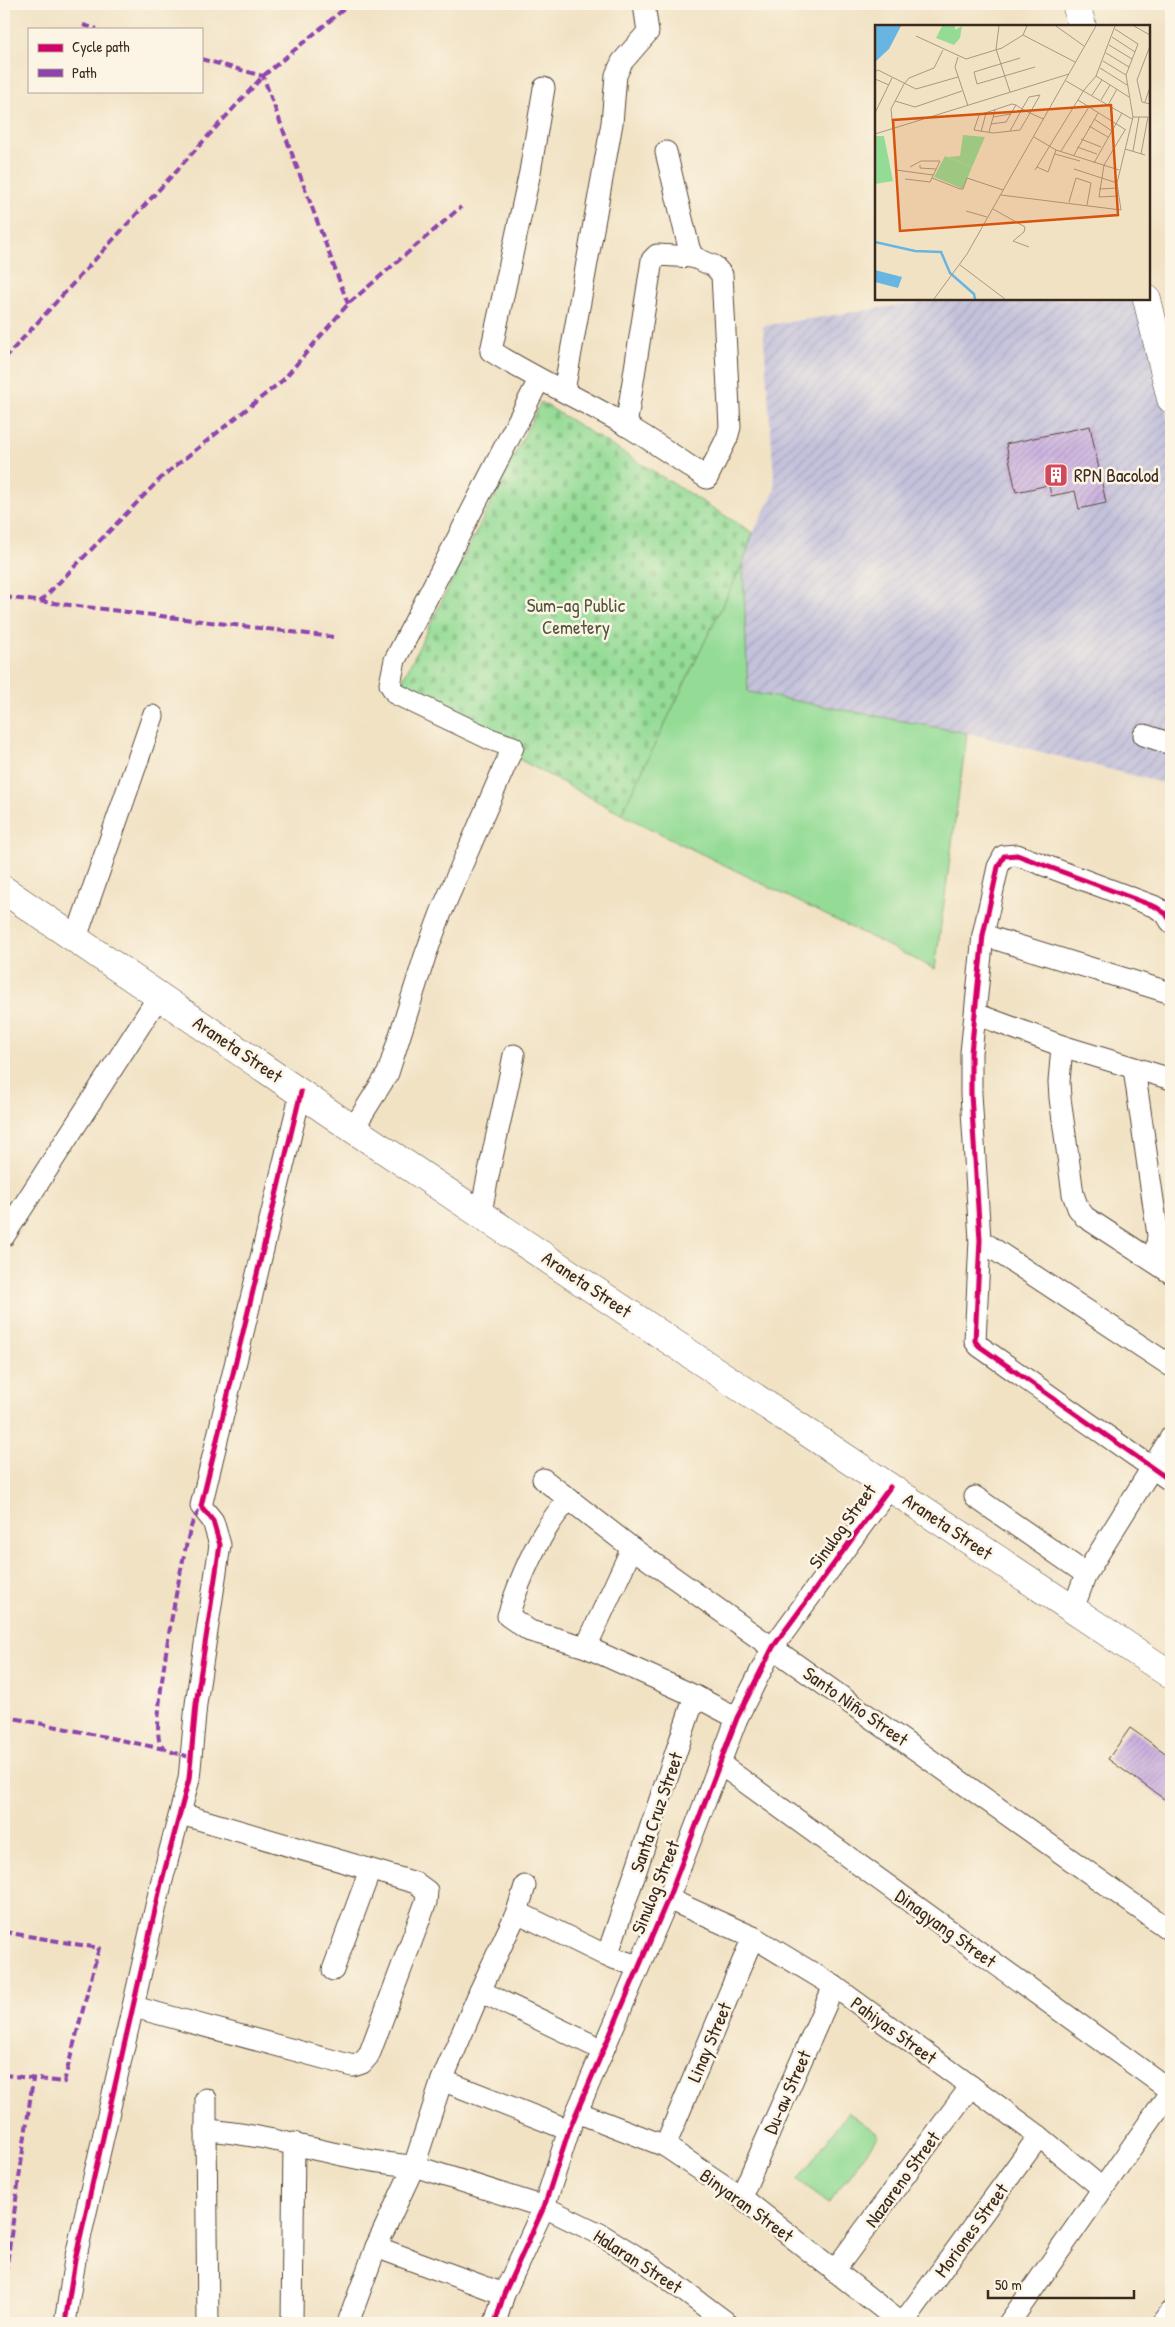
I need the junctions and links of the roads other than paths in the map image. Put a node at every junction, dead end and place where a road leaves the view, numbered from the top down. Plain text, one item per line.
1 (644, 4) edge
2 (1076, 4) edge
3 (1082, 25) edge
4 (544, 88) dead end
5 (666, 152) dead end
6 (693, 257) junction
7 (1147, 300) edge
8 (539, 380) junction
9 (564, 391) junction
10 (1171, 399) edge
11 (626, 426) junction
12 (153, 716) dead end
13 (1144, 735) dead end
14 (1171, 744) edge
15 (4, 890) edge
16 (1171, 922) edge
17 (983, 935) junction
18 (76, 938) junction
19 (1171, 993) edge
20 (160, 996) junction
21 (976, 1014) junction
22 (1062, 1046) junction
23 (514, 1055) dead end
24 (1134, 1069) junction
25 (1171, 1079) edge
26 (301, 1092) junction
27 (353, 1129) junction
28 (481, 1213) junction
29 (4, 1236) edge
30 (980, 1240) junction
31 (1163, 1267) edge
32 (1171, 1366) edge
33 (1171, 1437) edge
34 (1151, 1468) junction
35 (543, 1479) dead end
36 (1171, 1481) edge
37 (890, 1487) junction
38 (975, 1497) dead end
39 (569, 1499) junction
40 (632, 1548) junction
41 (1086, 1574) junction
42 (1073, 1609) junction
43 (586, 1647) junction
44 (772, 1647) junction
45 (1171, 1675) edge
46 (695, 1696) junction
47 (737, 1718) junction
48 (720, 1764) junction
49 (181, 1814) junction
50 (370, 1870) junction
51 (525, 1886) dead end
52 (668, 1900) junction
53 (517, 1912) junction
54 (1171, 1931) edge
55 (753, 1937) junction
56 (607, 1956) junction
57 (638, 1966) junction
58 (333, 1970) dead end
59 (834, 1986) junction
60 (480, 1991) junction
61 (134, 2007) junction
62 (603, 2050) junction
63 (442, 2080) junction
64 (970, 2086) junction
65 (1171, 2091) edge
66 (206, 2099) dead end
67 (573, 2121) junction
68 (206, 2130) junction
69 (1039, 2136) junction
70 (294, 2143) junction
71 (665, 2146) junction
72 (414, 2166) junction
73 (1102, 2188) junction
74 (740, 2197) junction
75 (544, 2207) junction
76 (376, 2247) junction
77 (834, 2271) junction
78 (504, 2294) junction
79 (1171, 2312) edge
80 (65, 2323) edge
81 (208, 2323) edge
82 (292, 2323) edge
83 (348, 2323) edge
84 (495, 2323) edge
85 (727, 2323) edge
86 (902, 2323) edge
87 (1009, 2323) edge
88 (1163, 2323) edge

1 - 9 street
2 - 3 main road
4 - 8 street
5 - 6 street
6 - 11 street
6 - 11 street
7 - 10 main road
8 - 9 street
8 - 27 street
9 - 11 street
12 - 18 street
13 - 14 street
15 - 18 main road, Araneta Street
16 - 17 street
17 - 19 street
17 - 21 street
18 - 20 main road, Araneta Street
20 - 26 main road, Araneta Street
20 - 29 street
21 - 22 street
21 - 30 street
22 - 24 street
22 - 31 street
23 - 28 street
24 - 25 street
24 - 31 street
26 - 27 main road, Araneta Street
26 - 49 street
27 - 28 main road, Araneta Street
28 - 37 main road, Araneta Street
30 - 32 street
30 - 34 street
33 - 34 street
34 - 36 street
34 - 41 street
35 - 39 street, Santo Niño Street
37 - 42 main road, Araneta Street
37 - 44 street, Sinulog Street
38 - 41 street
39 - 40 street, Santo Niño Street
39 - 43 street
40 - 43 street
40 - 44 street, Santo Niño Street
41 - 42 street
42 - 45 main road, Araneta Street
43 - 46 street
44 - 47 street, Sinulog Street
44 - 54 street, Santo Niño Street
46 - 47 street
46 - 56 street, Santa Cruz Street
47 - 48 street, Sinulog Street
48 - 52 street, Sinulog Street
48 - 65 street, Dinagyang Street
49 - 50 street
49 - 61 street
50 - 58 street
50 - 61 street
51 - 53 street
52 - 55 street, Pahiyas Street
52 - 57 street, Sinulog Street
53 - 56 street
53 - 60 street
55 - 59 street, Pahiyas Street
55 - 71 street, Linay Street
56 - 57 street
57 - 62 street, Sinulog Street
59 - 64 street, Pahiyas Street
59 - 74 street, Du-aw Street
60 - 62 street
60 - 63 street
61 - 80 street
62 - 67 street, Sinulog Street
63 - 67 street, Binyaran Street
63 - 72 street
64 - 69 street, Pahiyas Street
64 - 77 street, Nazareno Street
65 - 73 street
66 - 68 street
67 - 71 street, Binyaran Street
67 - 75 street, Sinulog Street
68 - 70 street, Halaran Street
68 - 81 street
69 - 73 street, Pahiyas Street
69 - 86 street, Moriones Street
70 - 72 street, Halaran Street
70 - 82 street
71 - 74 street, Binyaran Street
72 - 75 street, Halaran Street
72 - 76 street
73 - 87 street
74 - 77 street, Binyaran Street
75 - 78 street, Sinulog Street
75 - 85 street, Halaran Street
76 - 78 street
76 - 83 street
77 - 86 street, Binyaran Street
78 - 84 street, Sinulog Street
79 - 88 street

